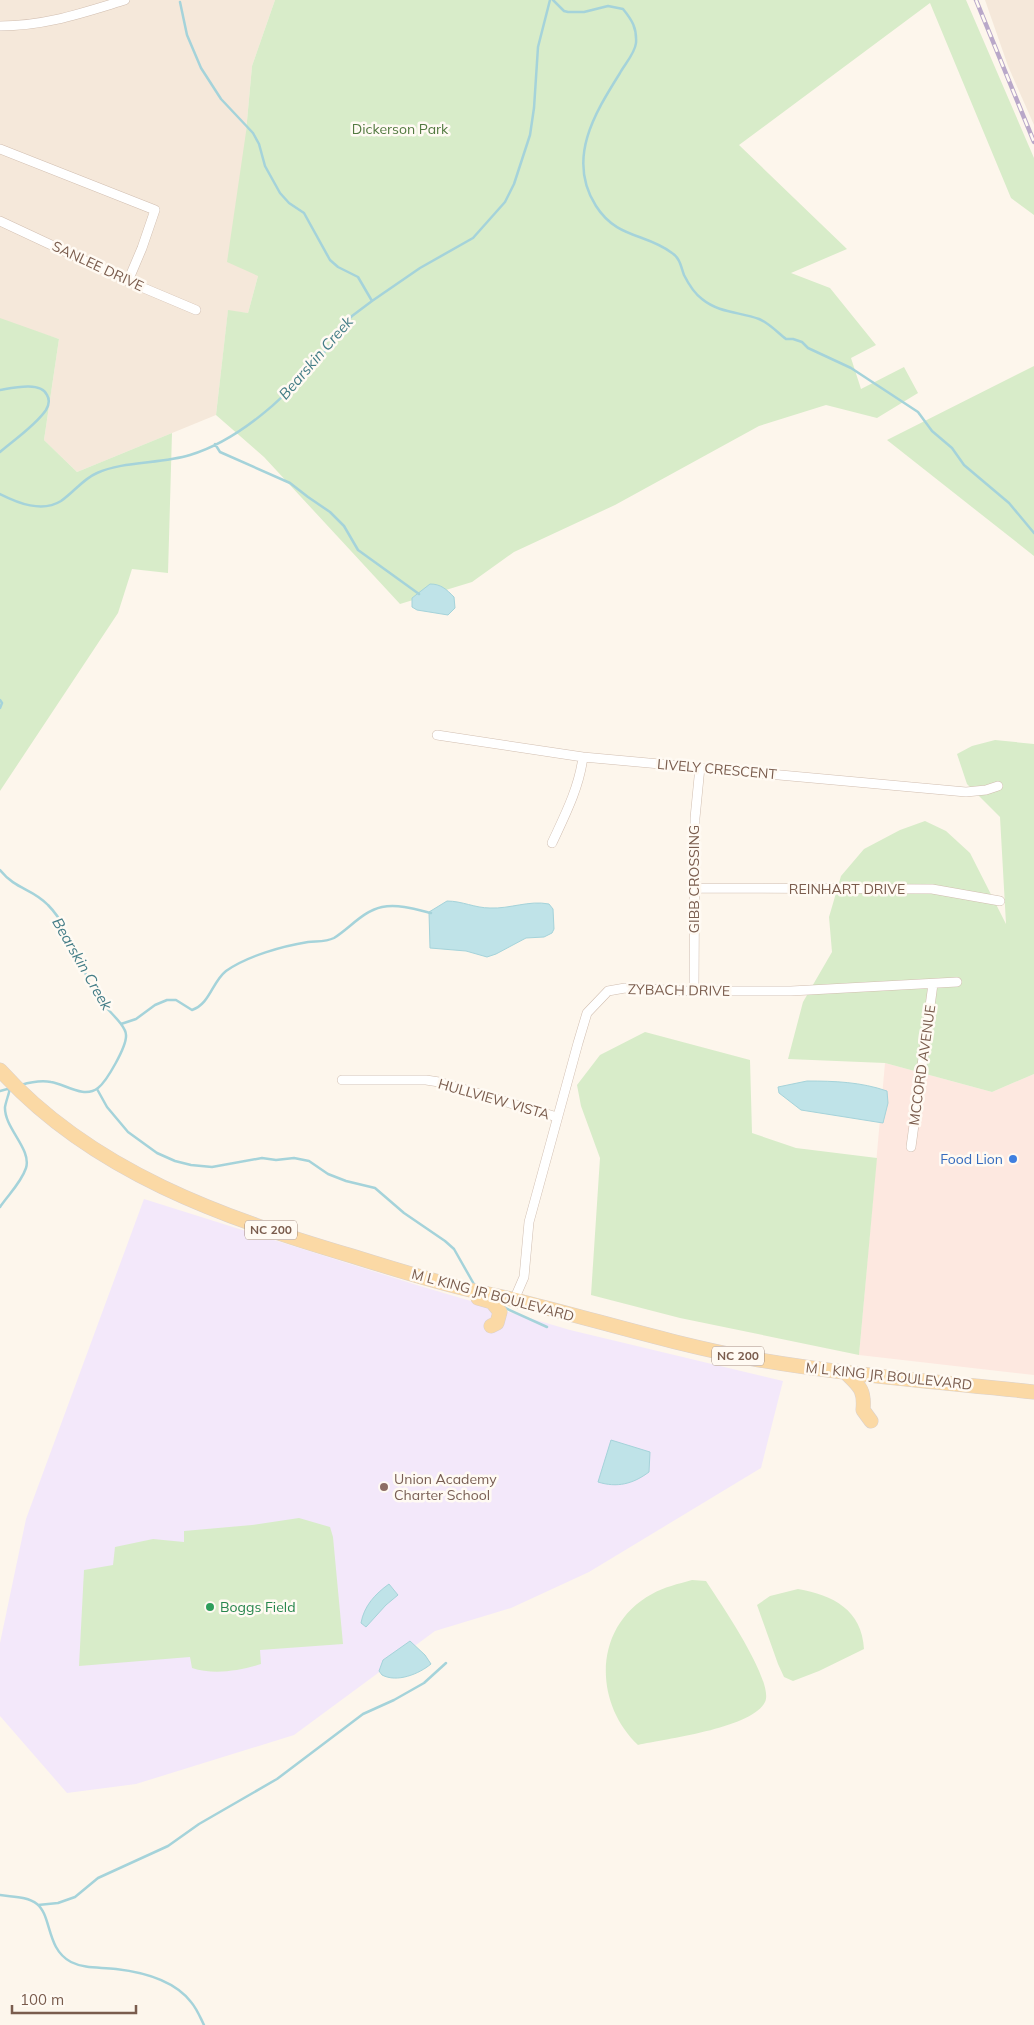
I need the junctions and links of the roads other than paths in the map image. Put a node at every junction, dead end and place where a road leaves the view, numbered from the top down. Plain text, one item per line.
1 (125, 0) edge
2 (0, 26) edge
3 (0, 149) edge
4 (0, 222) edge
5 (128, 281) junction
6 (196, 310) dead end
7 (437, 735) dead end
8 (583, 757) junction
9 (700, 767) junction
10 (998, 786) dead end
11 (552, 843) dead end
12 (693, 888) junction
13 (1000, 901) dead end
14 (957, 982) dead end
15 (933, 984) junction
16 (694, 991) junction
17 (0, 1070) edge
18 (342, 1080) dead end
19 (557, 1117) junction
20 (911, 1147) dead end
21 (304, 1242) junction
22 (514, 1300) junction
23 (491, 1326) dead end
24 (845, 1372) junction
25 (1034, 1392) edge
26 (871, 1421) dead end

1 - 2 street
3 - 5 street
4 - 5 street, SANLEE DRIVE
5 - 6 street, SANLEE DRIVE
7 - 8 street, LIVELY CRESCENT
8 - 9 street, LIVELY CRESCENT
8 - 11 street
9 - 10 street, LIVELY CRESCENT
9 - 12 street, GIBB CROSSING
12 - 13 street, REINHART DRIVE
12 - 16 street, GIBB CROSSING
14 - 15 street, ZYBACH DRIVE
15 - 16 street, ZYBACH DRIVE
15 - 20 street, MCCORD AVENUE
16 - 19 street, ZYBACH DRIVE
17 - 21 main road, M L KING JR BOULEVARD / NC 200
18 - 19 street, HULLVIEW VISTA
19 - 22 street, ZYBACH DRIVE
21 - 22 main road, M L KING JR BOULEVARD / NC 200
21 - 23 main road
22 - 24 main road, M L KING JR BOULEVARD / NC 200
24 - 25 main road, M L KING JR BOULEVARD / NC 200
24 - 26 main road

